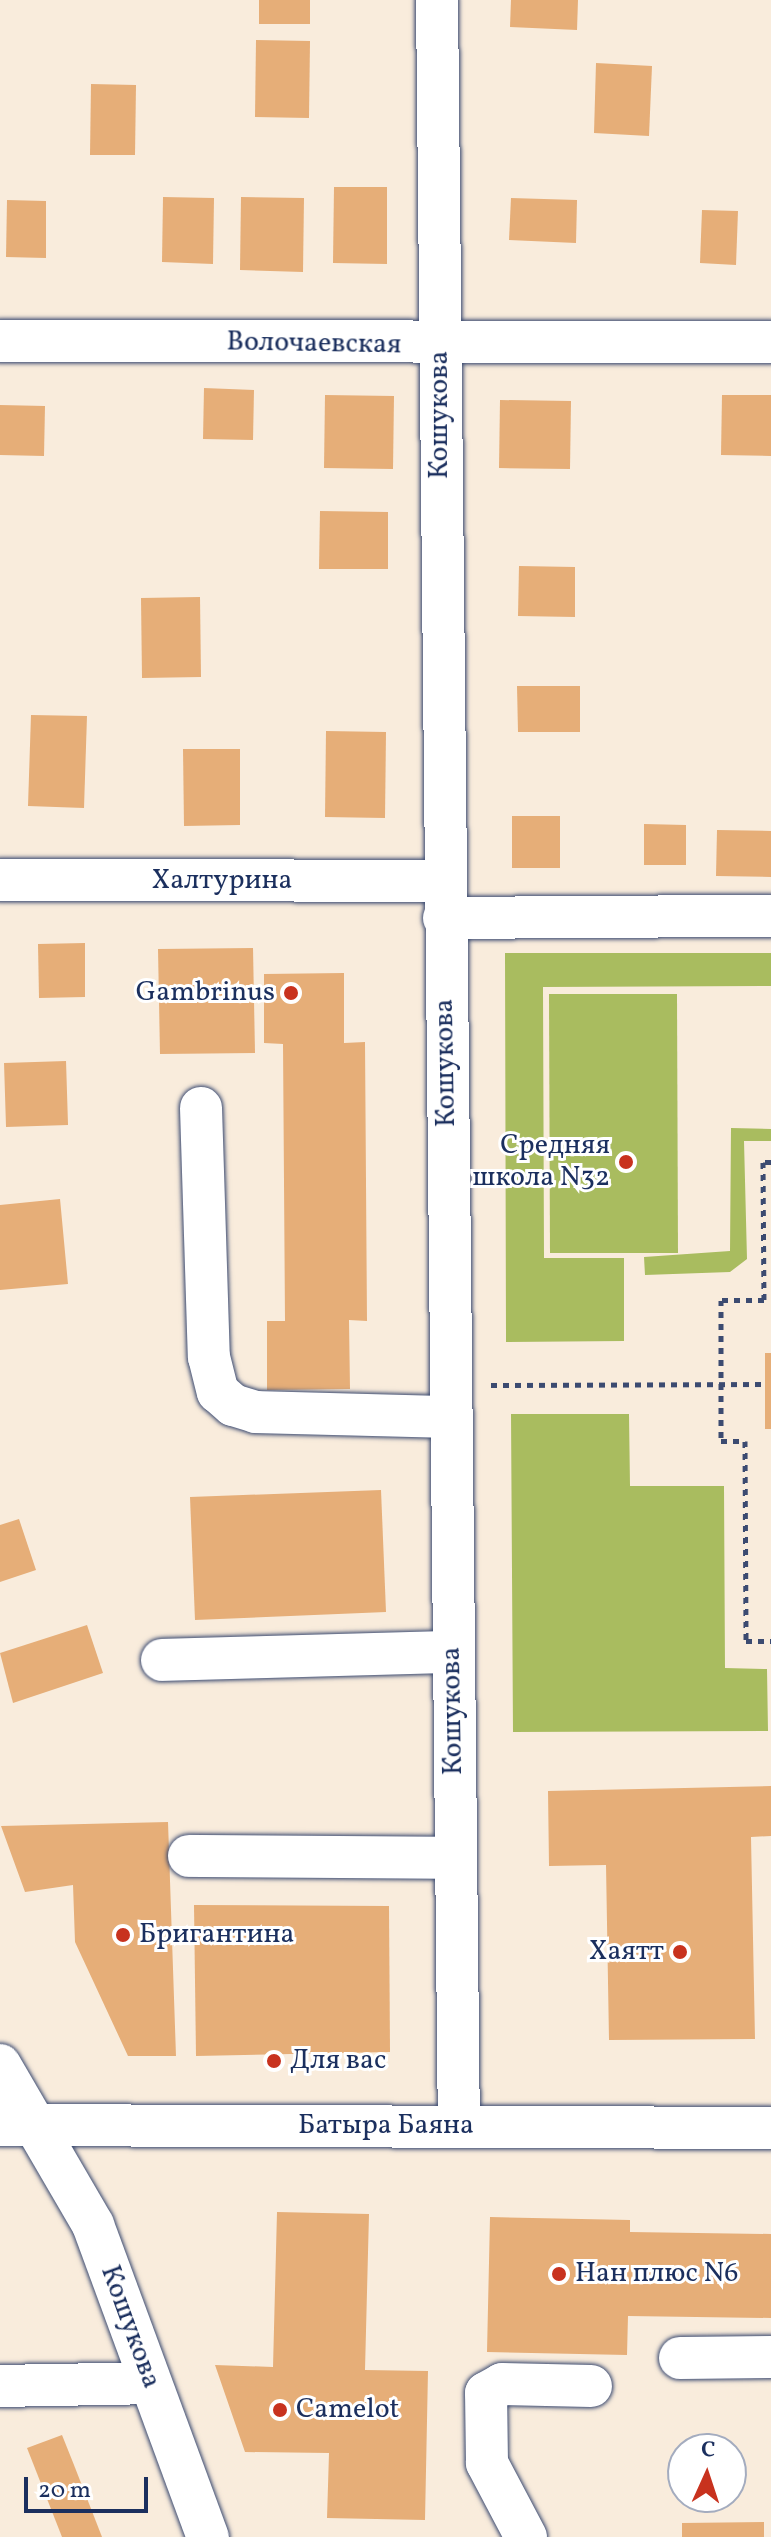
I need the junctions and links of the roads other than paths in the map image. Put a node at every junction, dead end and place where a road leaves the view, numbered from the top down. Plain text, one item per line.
1 (437, 0) edge
2 (0, 341) edge
3 (771, 342) edge
4 (440, 345) junction
5 (0, 880) edge
6 (444, 899) junction
7 (771, 916) edge
8 (201, 1108) dead end
9 (450, 1401) junction
10 (452, 1652) junction
11 (162, 1660) dead end
12 (189, 1856) dead end
13 (455, 1858) junction
14 (0, 2065) edge
15 (17, 2125) edge
16 (459, 2125) junction
17 (147, 2126) junction
18 (771, 2128) edge
19 (93, 2225) junction
20 (771, 2357) edge
21 (680, 2358) dead end
22 (150, 2383) junction
23 (0, 2386) edge
24 (591, 2386) dead end
25 (208, 2537) edge
26 (526, 2537) edge

1 - 4 street, Кошукова
2 - 4 street, Волочаевская
3 - 4 street, Волочаевская
4 - 6 street, Кошукова
5 - 6 street, Халтурина
6 - 7 street, Халтурина
6 - 9 street, Кошукова
8 - 9 street
9 - 10 street, Кошукова
10 - 11 street
10 - 13 street, Кошукова
12 - 13 street
13 - 16 street, Кошукова
14 - 15 street, Кошукова
15 - 17 street, Батыра Баяна
15 - 19 street, Кошукова
16 - 17 street, Батыра Баяна
16 - 18 street, Батыра Баяна
17 - 19 street
19 - 22 street, Кошукова
20 - 21 street
22 - 23 street
22 - 25 street, Кошукова
24 - 26 street

